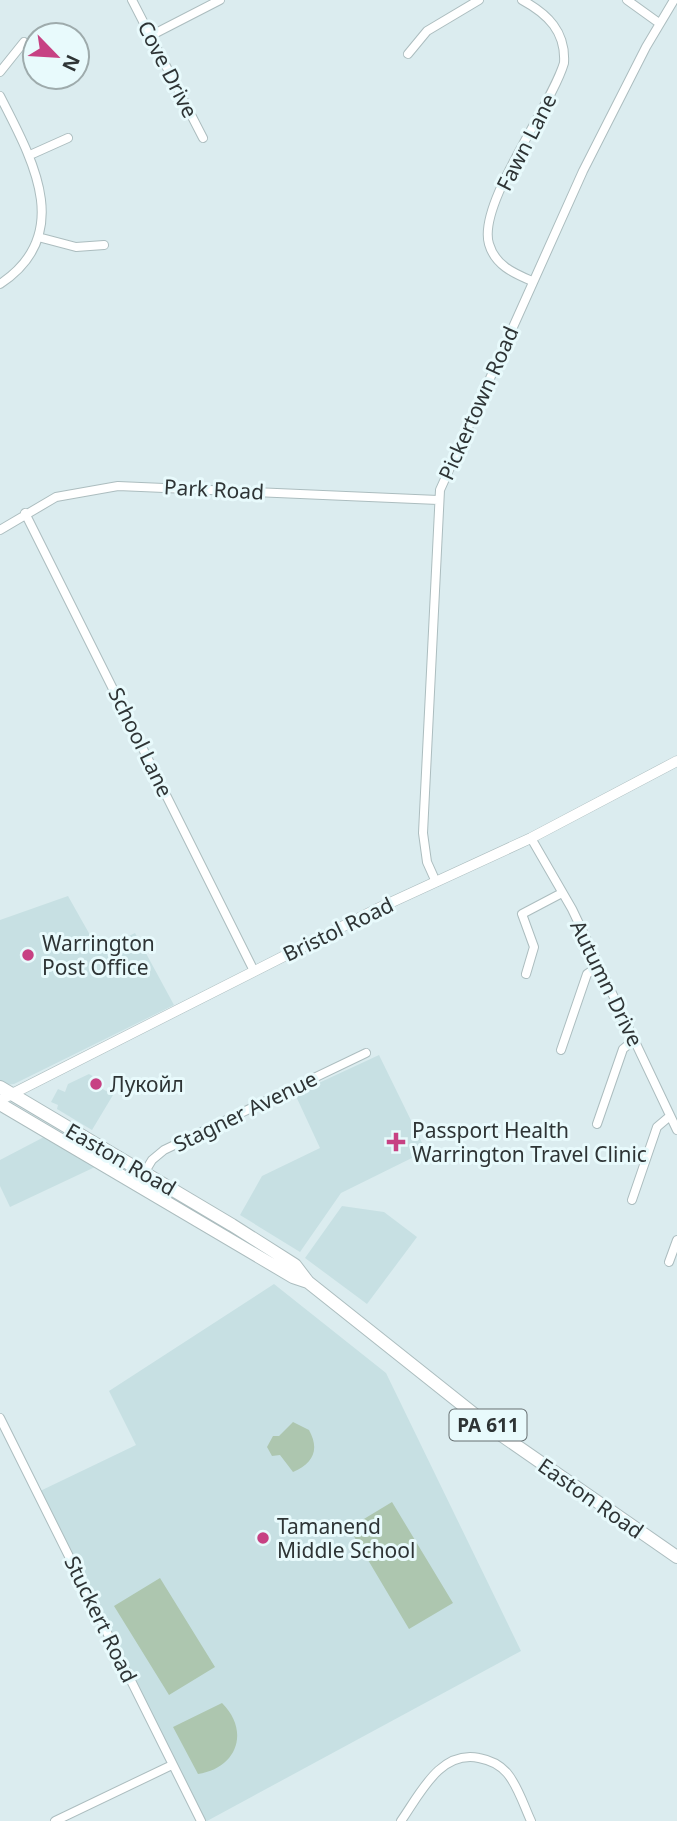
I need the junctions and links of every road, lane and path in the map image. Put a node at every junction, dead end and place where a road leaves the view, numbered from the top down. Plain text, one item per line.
1 (132, 0) edge
2 (220, 0) edge
3 (480, 0) edge
4 (522, 0) edge
5 (544, 0) edge
6 (627, 0) edge
7 (674, 5) edge
8 (538, 9) junction
9 (659, 23) junction
10 (150, 36) junction
11 (21, 46) edge
12 (408, 54) dead end
13 (0, 72) edge
14 (0, 96) edge
15 (68, 138) dead end
16 (203, 138) dead end
17 (30, 155) junction
18 (38, 237) junction
19 (104, 245) dead end
20 (532, 281) junction
21 (0, 284) edge
22 (438, 500) junction
23 (25, 513) junction
24 (0, 530) edge
25 (677, 761) edge
26 (531, 838) junction
27 (436, 882) junction
28 (560, 894) junction
29 (599, 966) junction
30 (254, 971) junction
31 (526, 975) dead end
32 (634, 1040) junction
33 (561, 1049) dead end
34 (366, 1053) dead end
35 (3, 1097) edge
36 (670, 1116) junction
37 (597, 1124) dead end
38 (677, 1130) edge
39 (144, 1173) junction
40 (137, 1185) junction
41 (632, 1200) dead end
42 (677, 1240) edge
43 (669, 1262) dead end
44 (308, 1282) junction
45 (0, 1418) edge
46 (677, 1557) edge
47 (172, 1765) junction
48 (55, 1821) edge
49 (201, 1821) edge
50 (401, 1821) edge
51 (531, 1821) edge

1 - 10 street, Cove Drive
2 - 10 street
3 - 12 street
4 - 8 street, Fawn Lane
5 - 8 street
6 - 9 street
7 - 9 street, Pickertown Road
8 - 20 street, Fawn Lane
9 - 20 street, Pickertown Road
10 - 16 street, Cove Drive
11 - 13 street
14 - 17 street
15 - 17 street
17 - 18 street
18 - 19 street
18 - 21 street
20 - 22 street, Pickertown Road
22 - 23 street, Park Road
22 - 27 street, Pickertown Road
23 - 24 street, Park Road
23 - 30 street, School Lane
25 - 26 main road, Bristol Road
26 - 27 main road, Bristol Road
26 - 28 street, Autumn Drive
27 - 30 main road, Bristol Road
28 - 29 street, Autumn Drive
28 - 31 street
29 - 32 street, Autumn Drive
29 - 33 street
30 - 35 main road, Bristol Road
32 - 36 street, Autumn Drive
32 - 37 street
34 - 39 street, Stagner Avenue
35 - 39 highway, Easton Road / PA 611
35 - 40 highway, Easton Road / PA 611
36 - 38 street, Autumn Drive
36 - 41 street
39 - 40 street, Stagner Avenue
39 - 44 highway, Easton Road / PA 611
40 - 44 highway, Easton Road / PA 611
42 - 43 street
44 - 46 highway, Easton Road / PA 611
45 - 47 street, Stuckert Road
47 - 48 street
47 - 49 street, Stuckert Road
50 - 51 street

